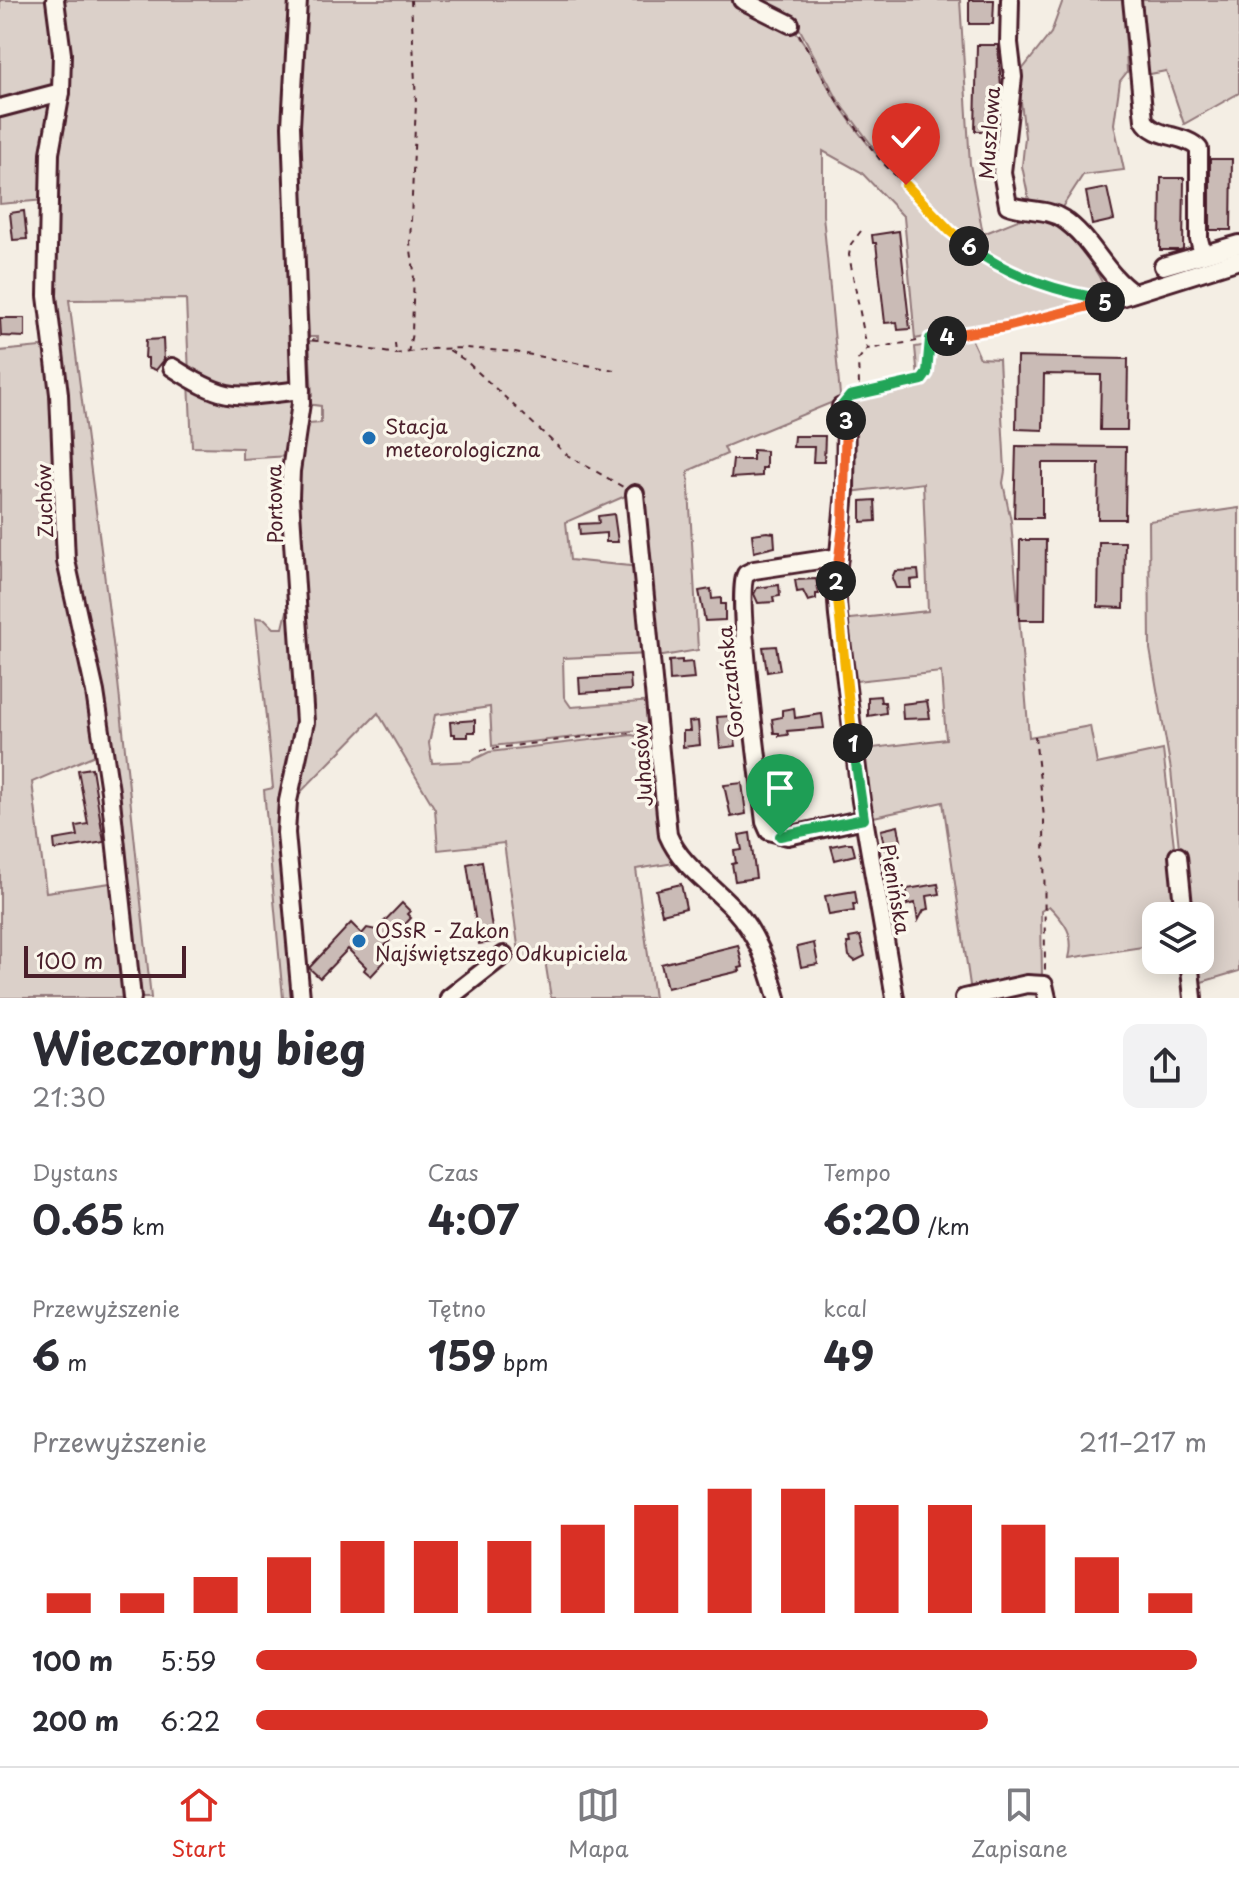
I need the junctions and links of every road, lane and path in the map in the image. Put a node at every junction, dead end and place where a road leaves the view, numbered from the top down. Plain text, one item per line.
1 (55, 0) edge
2 (411, 0) edge
3 (742, 0) edge
4 (1010, 0) edge
5 (1132, 0) edge
6 (298, 4) edge
7 (790, 24) joint
8 (61, 92) junction
9 (0, 108) edge
10 (861, 231) dead end
11 (1239, 244) edge
12 (1203, 254) junction
13 (1239, 260) edge
14 (1163, 266) dead end
15 (1133, 293) junction
16 (1112, 300) junction
17 (298, 338) junction
18 (930, 339) junction
19 (395, 343) dead end
20 (867, 349) junction
21 (448, 350) junction
22 (408, 353) junction
23 (396, 354) junction
24 (172, 367) dead end
25 (614, 370) dead end
26 (301, 390) junction
27 (846, 402) junction
28 (635, 494) joint
29 (839, 557) junction
30 (659, 732) junction
31 (1035, 736) dead end
32 (481, 750) dead end
33 (864, 819) junction
34 (1178, 856) dead end
35 (1183, 902) edge
36 (504, 955) dead end
37 (1190, 974) edge
38 (1046, 992) edge
39 (132, 998) edge
40 (301, 998) edge
41 (449, 998) edge
42 (777, 998) edge
43 (895, 998) edge
44 (964, 998) edge
45 (1193, 998) edge

1 - 8 street, Zuchów
2 - 22 path
3 - 7 street
4 - 15 street, Muszlowa
5 - 12 street
6 - 17 street, Portowa
7 - 16 path
8 - 9 street
8 - 39 street, Zuchów
10 - 20 path
11 - 12 street
12 - 14 street
13 - 15 street
15 - 16 street
16 - 18 path
17 - 23 path
17 - 26 street, Portowa
18 - 20 path
18 - 27 path
19 - 23 path
20 - 27 path
21 - 22 path
21 - 25 path
21 - 28 path
22 - 23 path
24 - 26 street
26 - 40 street, Portowa
27 - 29 street, Pienińska
28 - 30 street, Juhasów
29 - 33 street, Pienińska
29 - 33 street, Gorczańska
30 - 32 path
30 - 42 street, Juhasów
31 - 38 path
33 - 43 street, Pienińska
34 - 35 street
36 - 41 street
37 - 45 street
38 - 44 street

